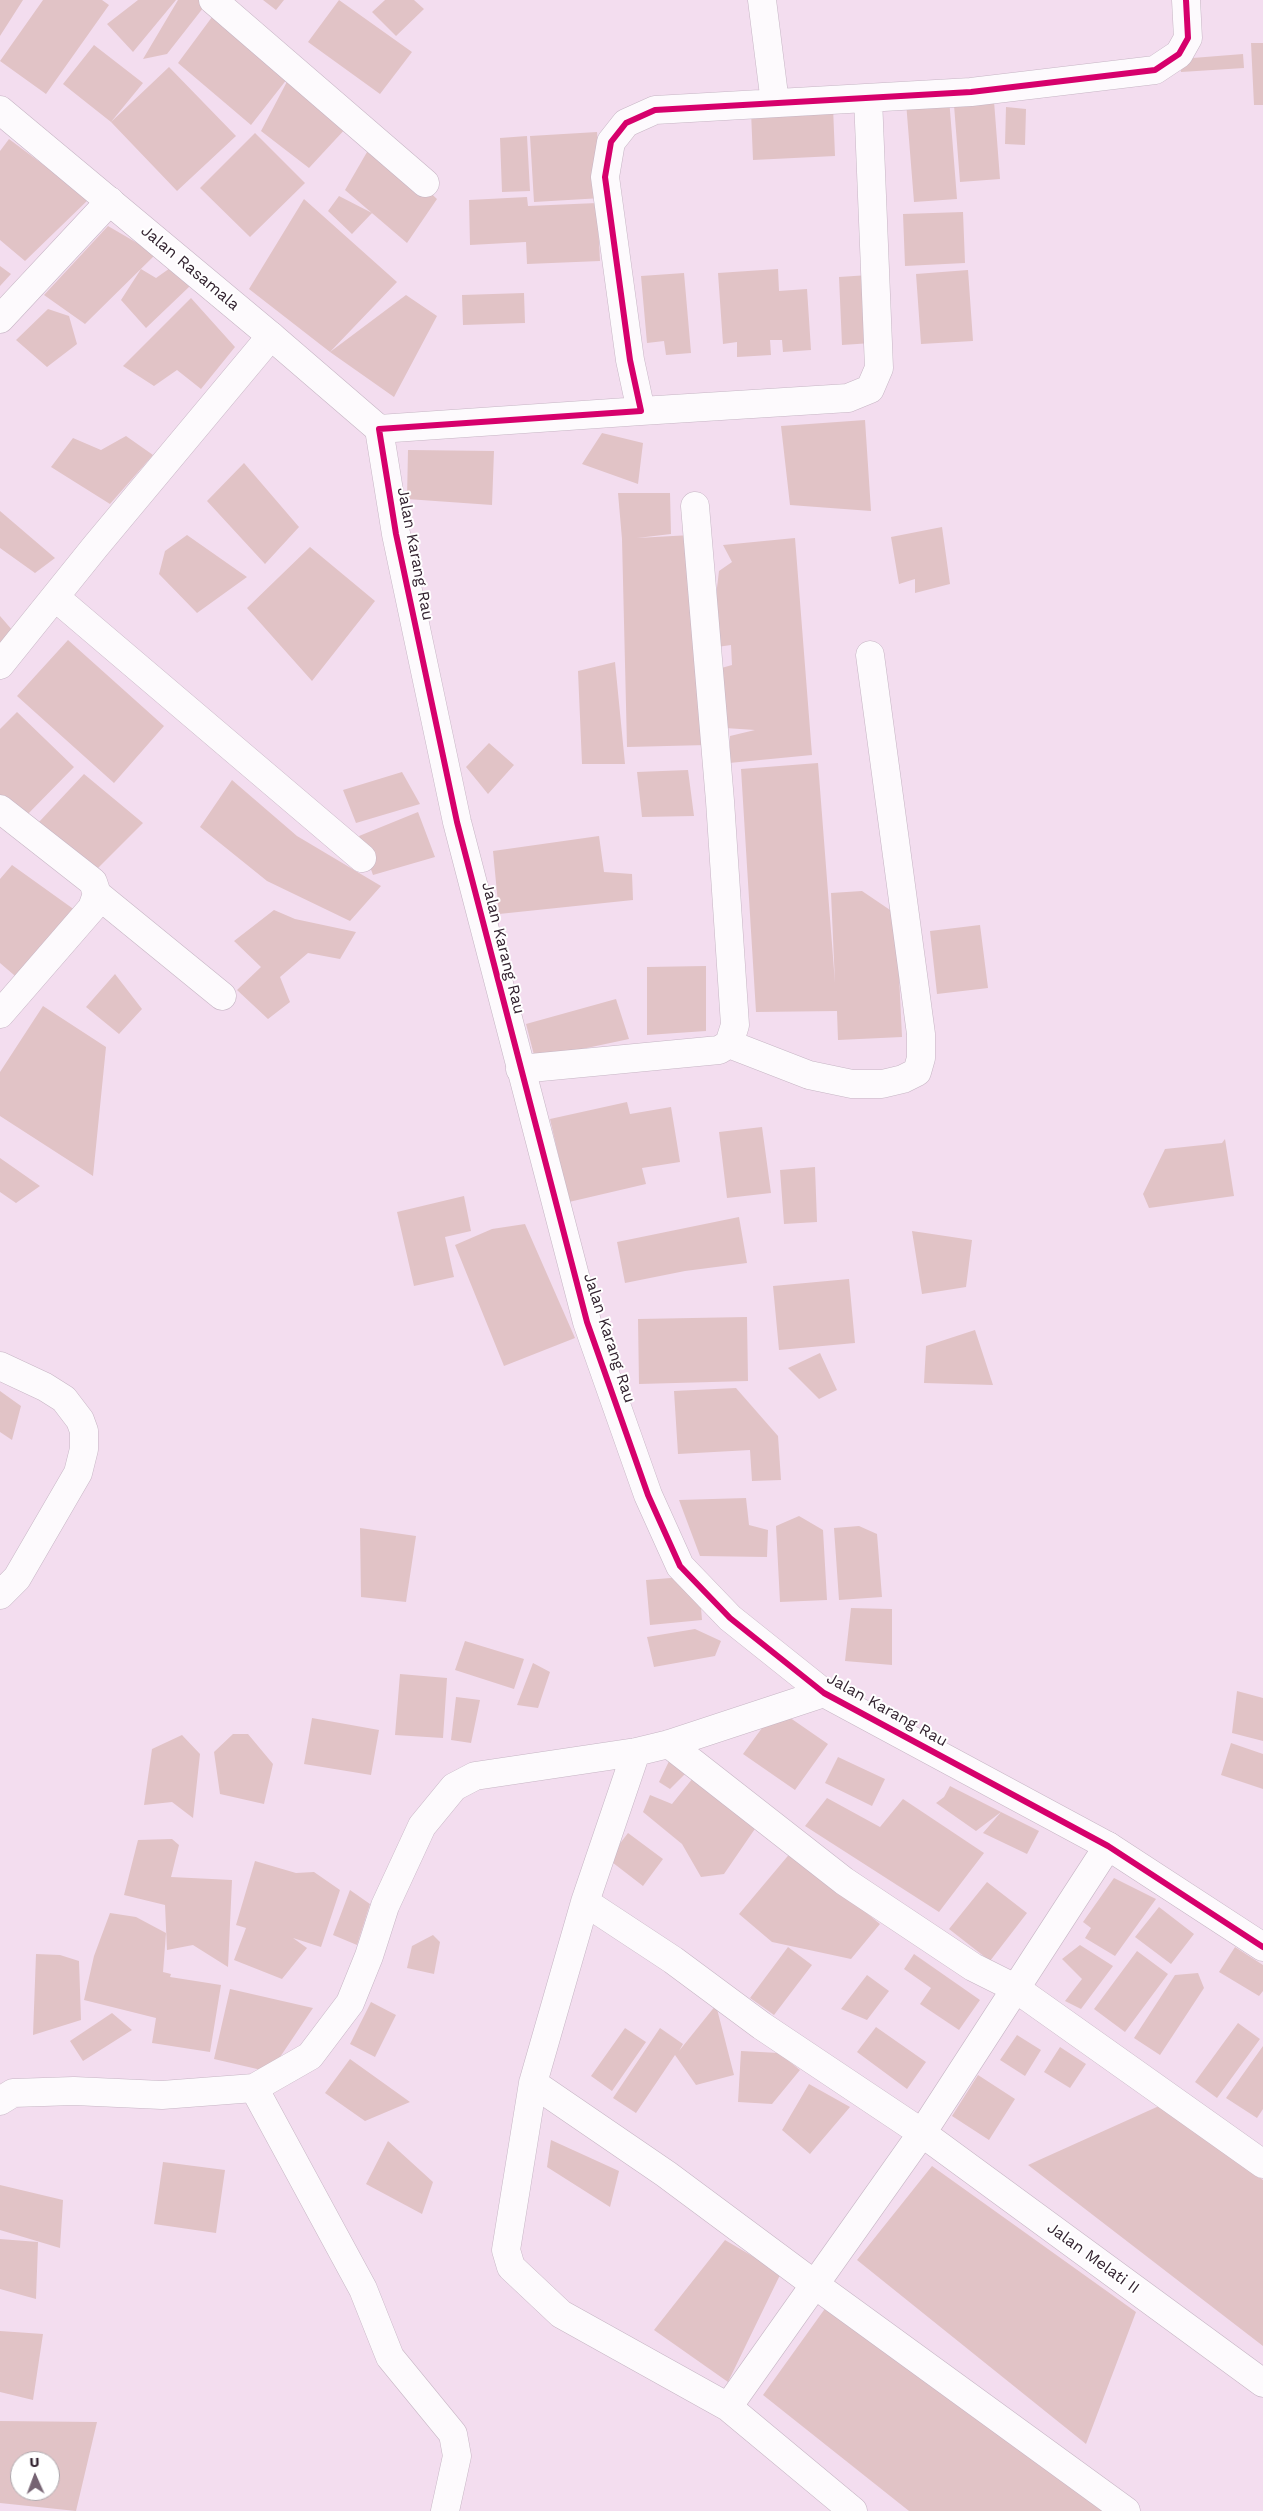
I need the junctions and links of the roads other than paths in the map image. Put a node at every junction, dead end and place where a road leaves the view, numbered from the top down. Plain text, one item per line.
1 (213, 0) edge
2 (762, 0) edge
3 (1186, 0) edge
4 (868, 98) junction
5 (775, 103) junction
6 (0, 110) edge
7 (425, 183) dead end
8 (110, 201) junction
9 (0, 319) edge
10 (272, 336) junction
11 (641, 411) junction
12 (379, 429) junction
13 (694, 506) dead end
14 (55, 597) junction
15 (870, 655) dead end
16 (0, 665) edge
17 (0, 809) edge
18 (362, 858) dead end
19 (97, 894) junction
20 (222, 996) dead end
21 (0, 1014) edge
22 (729, 1044) junction
23 (520, 1070) junction
24 (0, 1366) edge
25 (0, 1596) edge
26 (824, 1694) junction
27 (669, 1744) junction
28 (636, 1752) junction
29 (1108, 1846) junction
30 (585, 1902) junction
31 (1263, 1947) edge
32 (1015, 1988) junction
33 (533, 2083) junction
34 (254, 2088) junction
35 (0, 2101) edge
36 (922, 2133) junction
37 (1263, 2164) edge
38 (814, 2284) junction
39 (1263, 2382) edge
40 (728, 2407) junction
41 (445, 2511) edge
42 (853, 2511) edge
43 (1126, 2511) edge

1 - 7 street
2 - 5 street
3 - 4 street
4 - 5 street
4 - 11 street
5 - 11 street
6 - 8 street, Jalan Rasamala
8 - 9 street
8 - 10 street, Jalan Rasamala
10 - 12 street, Jalan Rasamala
10 - 14 street
11 - 12 street
12 - 23 street, Jalan Karang Rau
13 - 22 street
14 - 16 street
14 - 18 street
15 - 22 street
17 - 19 street
19 - 20 street
19 - 21 street
22 - 23 street
23 - 26 street, Jalan Karang Rau
24 - 25 street
26 - 27 street
26 - 29 street, Jalan Karang Rau
27 - 28 street
27 - 32 street
28 - 30 street
28 - 34 street
29 - 31 street, Jalan Karang Rau
29 - 32 street
30 - 33 street
30 - 36 street, Jalan Melati II
32 - 36 street
32 - 37 street
33 - 38 street
33 - 40 street
34 - 35 street
34 - 41 street
36 - 38 street
36 - 39 street, Jalan Melati II
38 - 40 street
38 - 43 street
40 - 42 street

